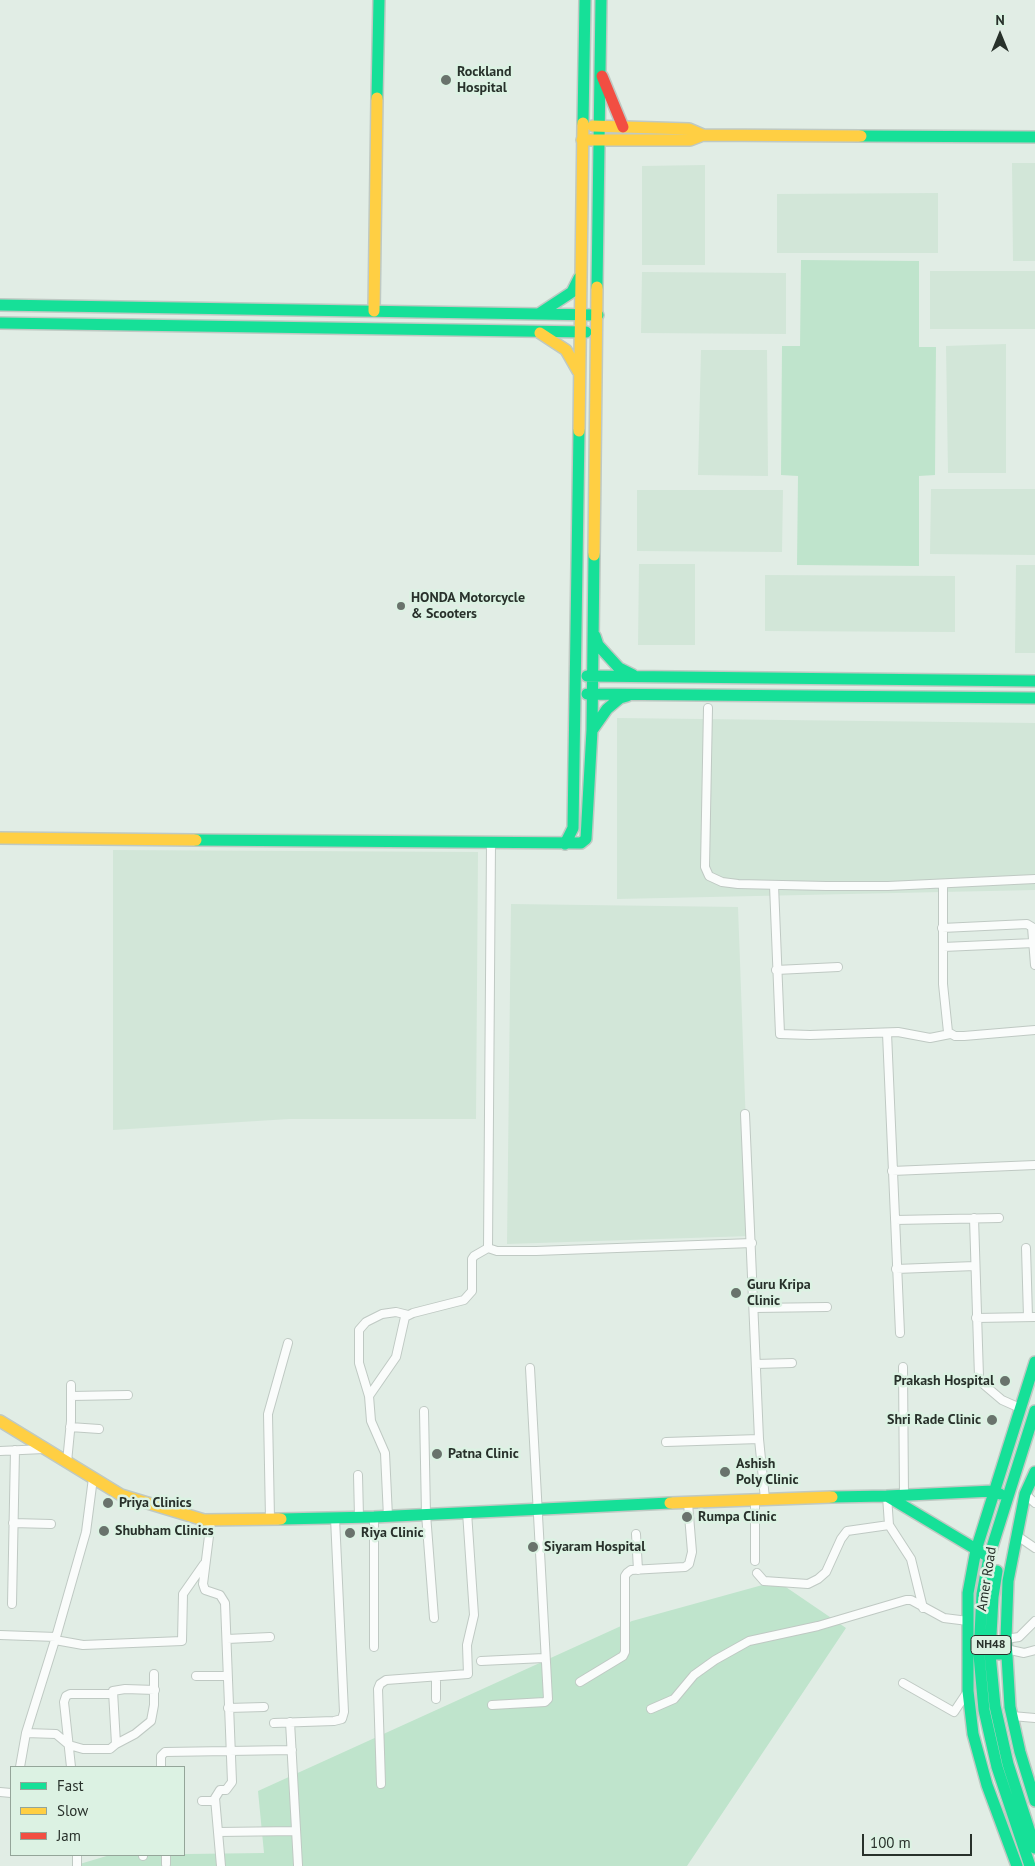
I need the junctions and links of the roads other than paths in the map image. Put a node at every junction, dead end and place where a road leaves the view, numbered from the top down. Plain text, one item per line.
1 (379, 0) edge
2 (585, 0) edge
3 (601, 0) edge
4 (600, 69) junction
5 (583, 126) junction
6 (599, 126) junction
7 (623, 127) junction
8 (702, 135) junction
9 (1035, 137) edge
10 (582, 140) junction
11 (600, 140) junction
12 (581, 271) junction
13 (0, 305) edge
14 (374, 311) junction
15 (539, 314) junction
16 (580, 314) junction
17 (598, 315) junction
18 (0, 323) edge
19 (536, 331) junction
20 (598, 331) junction
21 (580, 332) junction
22 (580, 375) junction
23 (594, 632) junction
24 (575, 676) junction
25 (593, 676) junction
26 (635, 676) junction
27 (702, 677) junction
28 (1035, 681) edge
29 (576, 694) junction
30 (593, 694) junction
31 (631, 695) junction
32 (702, 695) junction
33 (1035, 698) edge
34 (708, 708) dead end
35 (592, 730) junction
36 (0, 838) edge
37 (491, 843) junction
38 (565, 844) junction
39 (1035, 878) edge
40 (942, 884) junction
41 (774, 885) junction
42 (942, 928) junction
43 (1034, 943) junction
44 (943, 947) junction
45 (1035, 965) edge
46 (838, 967) dead end
47 (776, 970) junction
48 (1035, 1030) edge
49 (887, 1032) junction
50 (950, 1034) junction
51 (745, 1114) dead end
52 (1035, 1165) edge
53 (892, 1171) junction
54 (974, 1218) junction
55 (999, 1218) dead end
56 (895, 1220) junction
57 (752, 1242) junction
58 (488, 1248) junction
59 (1026, 1248) dead end
60 (975, 1266) junction
61 (896, 1269) junction
62 (827, 1307) dead end
63 (755, 1308) junction
64 (408, 1314) junction
65 (1032, 1317) edge
66 (976, 1318) junction
67 (900, 1333) dead end
68 (288, 1343) dead end
69 (1035, 1362) edge
70 (792, 1363) dead end
71 (756, 1364) junction
72 (903, 1367) dead end
73 (530, 1368) dead end
74 (71, 1385) dead end
75 (128, 1395) dead end
76 (71, 1396) junction
77 (369, 1396) junction
78 (1020, 1408) junction
79 (424, 1410) dead end
80 (1035, 1411) edge
81 (0, 1421) edge
82 (70, 1427) junction
83 (99, 1429) dead end
84 (759, 1438) junction
85 (666, 1442) dead end
86 (1035, 1442) edge
87 (44, 1449) junction
88 (15, 1450) junction
89 (0, 1451) edge
90 (67, 1462) junction
91 (358, 1475) dead end
92 (92, 1478) junction
93 (1034, 1478) edge
94 (994, 1491) junction
95 (1025, 1494) junction
96 (888, 1496) junction
97 (904, 1496) junction
98 (1006, 1496) junction
99 (760, 1499) junction
100 (1035, 1502) edge
101 (688, 1503) junction
102 (536, 1510) junction
103 (467, 1512) junction
104 (426, 1514) junction
105 (388, 1516) junction
106 (360, 1517) junction
107 (374, 1517) junction
108 (335, 1518) junction
109 (270, 1519) junction
110 (211, 1520) junction
111 (14, 1523) junction
112 (51, 1524) dead end
113 (889, 1525) junction
114 (636, 1534) dead end
115 (1016, 1535) junction
116 (1035, 1548) edge
117 (976, 1550) junction
118 (989, 1557) junction
119 (755, 1560) dead end
120 (206, 1562) junction
121 (638, 1570) junction
122 (757, 1573) dead end
123 (12, 1604) dead end
124 (923, 1608) junction
125 (434, 1618) dead end
126 (968, 1621) junction
127 (1035, 1621) edge
128 (0, 1635) edge
129 (270, 1637) dead end
130 (56, 1638) junction
131 (227, 1639) junction
132 (374, 1647) dead end
133 (1006, 1647) junction
134 (1035, 1650) edge
135 (990, 1654) junction
136 (544, 1658) junction
137 (481, 1661) dead end
138 (154, 1674) dead end
139 (196, 1676) dead end
140 (227, 1676) junction
141 (436, 1677) junction
142 (580, 1682) dead end
143 (903, 1683) dead end
144 (155, 1690) junction
145 (968, 1691) junction
146 (112, 1694) junction
147 (436, 1699) dead end
148 (492, 1705) dead end
149 (264, 1706) dead end
150 (228, 1708) junction
151 (651, 1709) dead end
152 (1012, 1716) junction
153 (1035, 1718) edge
154 (290, 1722) junction
155 (274, 1723) dead end
156 (26, 1733) junction
157 (69, 1744) junction
158 (116, 1744) junction
159 (292, 1750) junction
160 (230, 1752) junction
161 (20, 1766) edge
162 (71, 1766) edge
163 (161, 1766) edge
164 (381, 1784) dead end
165 (202, 1801) dead end
166 (215, 1801) junction
167 (1035, 1801) edge
168 (296, 1831) junction
169 (218, 1832) junction
170 (1035, 1848) edge
171 (166, 1856) edge
172 (1020, 1863) edge
173 (166, 1864) dead end
174 (221, 1866) edge
175 (298, 1866) edge

1 - 14 main road
2 - 5 main road
3 - 4 main road
4 - 6 main road
4 - 7 main road
5 - 6 main road
5 - 10 main road
6 - 7 main road
6 - 11 main road
7 - 8 main road
8 - 9 main road
8 - 11 main road
10 - 11 main road
10 - 12 main road
11 - 17 main road
12 - 15 main road
12 - 16 main road
13 - 14 main road
14 - 15 main road
15 - 16 main road
16 - 17 main road
16 - 21 main road
17 - 20 main road
18 - 19 main road
19 - 21 main road
19 - 22 main road
20 - 21 main road
20 - 23 main road
21 - 22 main road
22 - 24 main road
23 - 25 main road
23 - 26 main road
24 - 25 main road
24 - 29 main road
25 - 26 main road
25 - 30 main road
26 - 27 main road
27 - 28 main road
27 - 32 main road
29 - 30 main road
29 - 38 main road
30 - 31 main road
30 - 35 main road
31 - 32 main road
31 - 35 main road
32 - 33 main road
34 - 41 street
35 - 38 main road
36 - 37 main road
37 - 38 main road
37 - 58 street
39 - 40 street
40 - 41 street
40 - 42 street
41 - 47 street
42 - 43 street
42 - 44 street
43 - 44 street
43 - 45 street
44 - 50 street
46 - 47 street
47 - 49 street
48 - 50 street
49 - 50 street
49 - 53 street
51 - 57 street
52 - 53 street
53 - 56 street
54 - 55 street
54 - 56 street
54 - 60 street
56 - 61 street
57 - 58 street
57 - 63 street
58 - 64 street
59 - 65 street
60 - 61 street
60 - 66 street
61 - 67 street
62 - 63 street
63 - 71 street
64 - 77 street
64 - 77 street
65 - 66 street
66 - 78 street
68 - 109 street
69 - 78 main road
70 - 71 street
71 - 84 street
72 - 97 street
73 - 102 street
74 - 76 street
75 - 76 street
76 - 82 street
77 - 105 street
78 - 94 main road
79 - 104 street
80 - 98 main road, Amer Road / NH48
81 - 87 main road
82 - 83 street
82 - 90 street
84 - 85 street
84 - 99 street
86 - 135 main road, Amer Road / NH48
87 - 88 street
87 - 90 main road
88 - 89 street
88 - 111 street
90 - 92 main road
91 - 106 street
92 - 110 main road
92 - 130 street
93 - 95 main road
94 - 97 main road
94 - 98 main road
94 - 117 main road
95 - 100 street
95 - 115 main road
96 - 97 main road
96 - 99 main road
96 - 113 street
96 - 117 main road
98 - 118 main road, Amer Road / NH48
99 - 101 main road
99 - 119 street
101 - 102 main road
101 - 121 street
102 - 103 main road
102 - 136 street
103 - 104 main road
103 - 141 street
104 - 105 main road
104 - 125 street
105 - 107 main road
106 - 107 main road
106 - 108 main road
107 - 132 street
108 - 109 main road
108 - 154 street
109 - 110 main road
110 - 120 street
111 - 112 street
111 - 123 street
113 - 122 street
113 - 124 street
114 - 121 street
115 - 116 street
115 - 133 main road
117 - 118 main road
117 - 126 main road
118 - 172 main road, Amer Road / NH48
120 - 130 street
120 - 131 street
121 - 142 street
124 - 126 street
124 - 151 street
126 - 145 main road
127 - 133 street
128 - 130 street
129 - 131 street
130 - 156 street
131 - 140 street
133 - 134 street
133 - 135 main road
133 - 152 main road
135 - 170 main road, Amer Road / NH48
136 - 137 street
136 - 148 street
138 - 144 street
139 - 140 street
140 - 150 street
141 - 147 street
141 - 164 street
143 - 145 street
144 - 146 street
144 - 158 street
145 - 172 main road
146 - 157 street
146 - 158 street
149 - 150 street
150 - 160 street
152 - 153 street
152 - 167 main road
154 - 155 street
154 - 159 street
156 - 157 street
156 - 161 street
157 - 158 street
157 - 162 street
159 - 160 street
159 - 168 street
160 - 163 street
160 - 166 street
165 - 166 street
166 - 169 street
168 - 169 street
168 - 175 street
169 - 174 street
171 - 173 street

